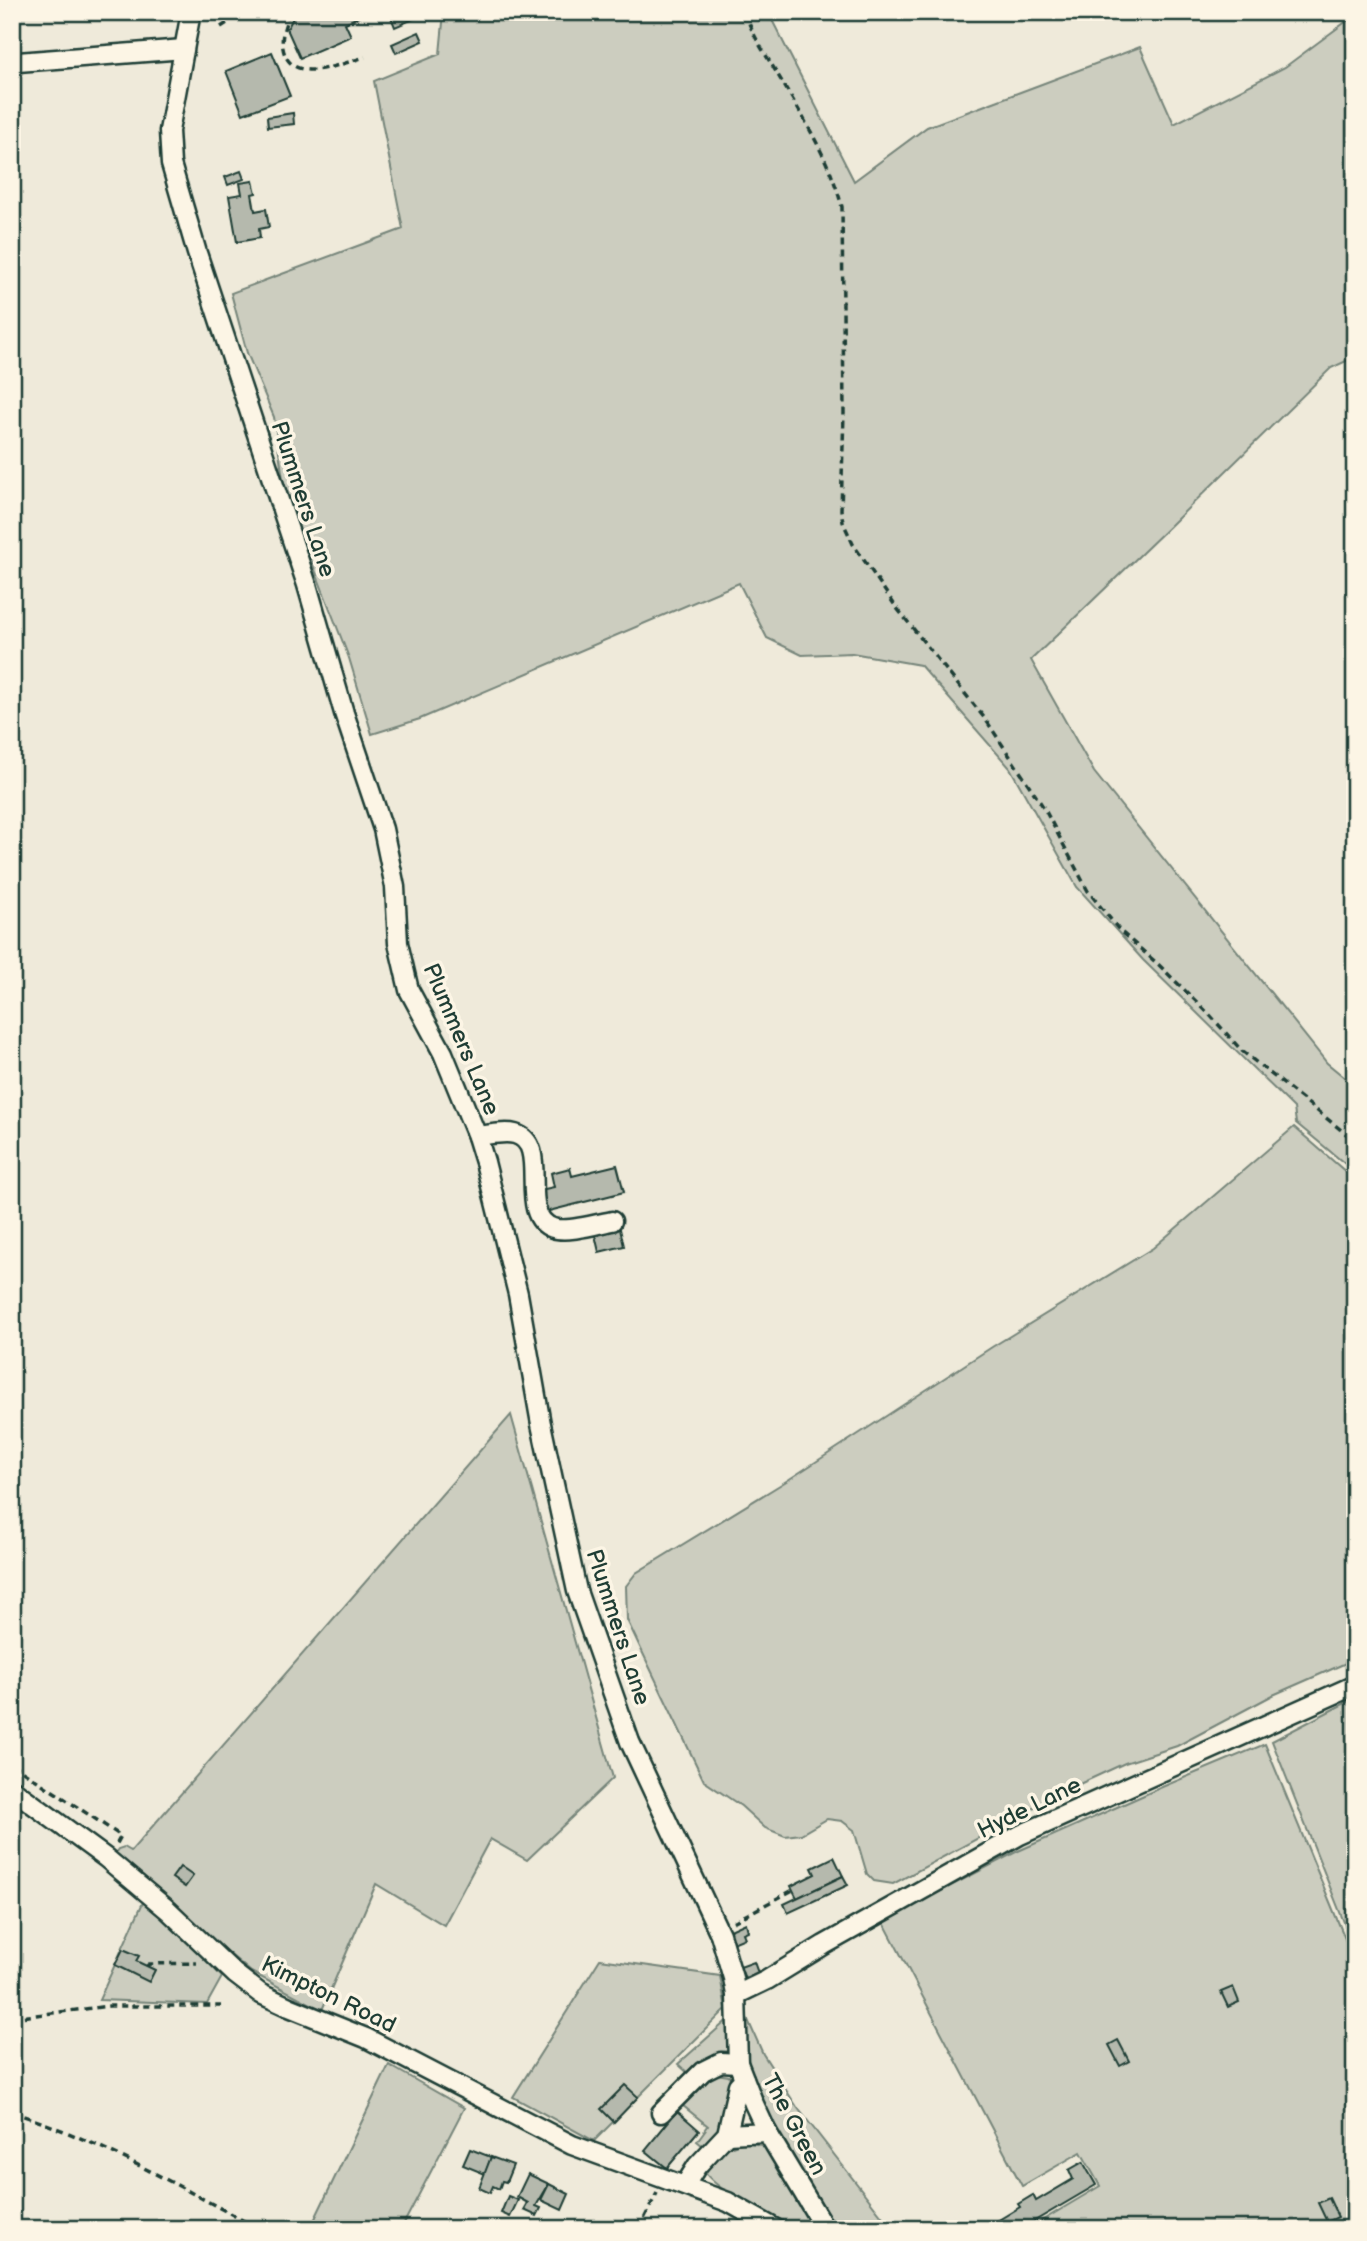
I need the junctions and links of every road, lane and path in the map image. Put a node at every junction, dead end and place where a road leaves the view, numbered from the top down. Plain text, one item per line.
1 (191, 12) edge
2 (244, 12) edge
3 (290, 12) edge
4 (745, 12) edge
5 (221, 27) dead end
6 (184, 49) junction
7 (365, 57) dead end
8 (18, 62) dead end
9 (477, 1136) junction
10 (1355, 1141) edge
11 (612, 1221) dead end
12 (1355, 1685) edge
13 (12, 1764) edge
14 (12, 1789) edge
15 (106, 1857) junction
16 (793, 1890) dead end
17 (732, 1923) dead end
18 (215, 1955) junction
19 (147, 1966) dead end
20 (736, 1995) junction
21 (221, 2006) dead end
22 (12, 2018) edge
23 (741, 2071) junction
24 (12, 2112) edge
25 (662, 2113) dead end
26 (767, 2132) junction
27 (727, 2134) junction
28 (664, 2180) junction
29 (685, 2185) junction
30 (259, 2229) edge
31 (639, 2229) edge
32 (776, 2229) edge
33 (825, 2229) edge

1 - 6 street, Plummers Lane
2 - 5 path
3 - 7 path
4 - 10 path
6 - 8 street
6 - 9 street, Plummers Lane
9 - 11 street
9 - 20 street, Plummers Lane
12 - 20 street, Hyde Lane
13 - 15 path
14 - 15 street, Kimpton Road
15 - 18 street, Kimpton Road
16 - 17 path
18 - 19 path
18 - 28 street, Kimpton Road
20 - 23 street, The Green
21 - 22 path
23 - 25 street
23 - 26 street, The Green
23 - 27 street
24 - 30 path
26 - 27 street
26 - 33 street, The Green
27 - 29 street
28 - 29 street, Kimpton Road
28 - 31 path
29 - 32 street, Kimpton Road

